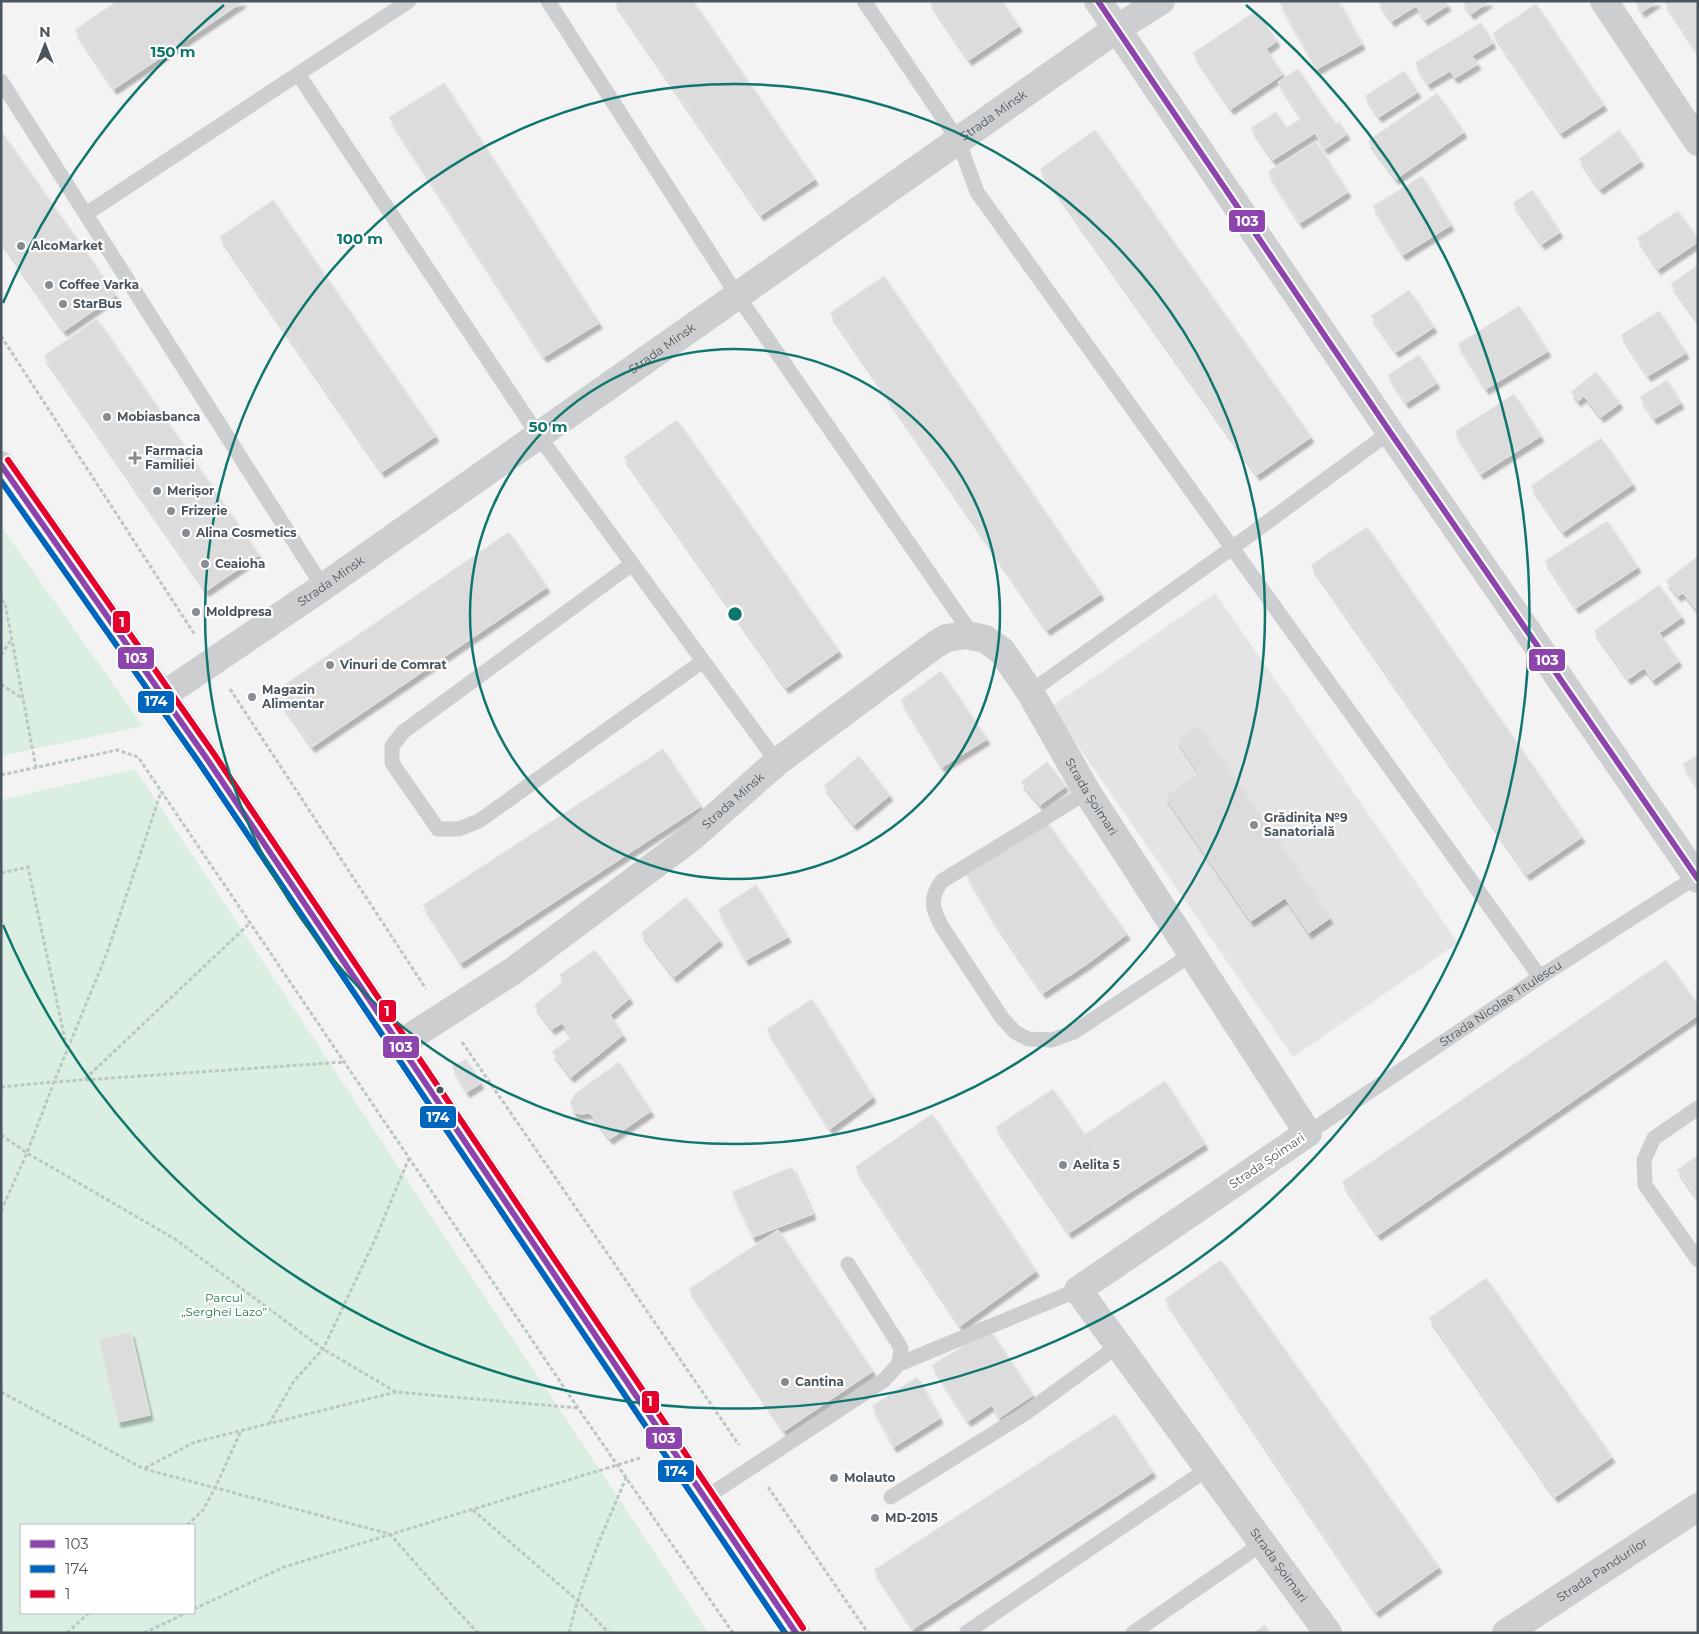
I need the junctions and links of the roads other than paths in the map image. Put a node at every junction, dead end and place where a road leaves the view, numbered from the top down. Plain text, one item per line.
1 (409, 1) edge
2 (548, 1) edge
3 (864, 1) edge
4 (1098, 1) edge
5 (1161, 1) edge
6 (1604, 1) edge
7 (1118, 28) junction
8 (298, 74) junction
9 (1, 81) edge
10 (958, 140) junction
11 (1698, 142) edge
12 (86, 214) junction
13 (737, 295) junction
14 (1390, 432) junction
15 (538, 435) junction
16 (1, 465) edge
17 (1232, 548) junction
18 (632, 564) junction
19 (323, 587) junction
20 (974, 636) junction
21 (703, 661) junction
22 (1030, 692) junction
23 (162, 696) junction
24 (777, 762) junction
25 (1087, 792) junction
26 (1697, 878) edge
27 (1192, 954) junction
28 (1540, 977) junction
29 (398, 1045) junction
30 (1698, 1108) edge
31 (1308, 1133) junction
32 (1698, 1260) edge
33 (848, 1264) dead end
34 (1078, 1290) junction
35 (1119, 1345) junction
36 (899, 1364) junction
37 (1209, 1468) junction
38 (891, 1497) dead end
39 (705, 1498) junction
40 (1698, 1506) edge
41 (1263, 1543) junction
42 (1521, 1629) edge
43 (967, 1632) edge
44 (796, 1633) edge
45 (1133, 1633) edge
46 (1328, 1633) edge

1 - 8 lane
2 - 13 lane
3 - 10 lane
4 - 7 street, Strada Nicolae Titulescu
5 - 7 street, Strada Minsk
6 - 11 street
7 - 10 street, Strada Minsk
7 - 14 street, Strada Nicolae Titulescu
8 - 12 lane
8 - 15 lane
9 - 12 lane
10 - 13 street, Strada Minsk
10 - 17 lane
12 - 19 lane
13 - 15 street, Strada Minsk
13 - 20 lane
14 - 17 lane
14 - 26 street, Strada Nicolae Titulescu
15 - 18 lane
15 - 19 street, Strada Minsk
16 - 23 main road
17 - 22 lane
17 - 28 lane
18 - 21 lane
18 - 21 lane
19 - 23 street, Strada Minsk
20 - 22 street, Strada Șoimari
20 - 24 street, Strada Minsk
21 - 24 lane
22 - 25 street, Strada Șoimari
23 - 29 main road
24 - 29 street, Strada Minsk
25 - 27 street, Strada Șoimari
25 - 27 lane
26 - 28 lane, Strada Nicolae Titulescu
27 - 31 street, Strada Șoimari
28 - 31 lane, Strada Nicolae Titulescu
29 - 39 main road
30 - 32 lane
31 - 34 street, Strada Șoimari
33 - 36 lane
34 - 35 street, Strada Șoimari
34 - 36 lane
35 - 37 street, Strada Șoimari
35 - 38 lane
36 - 39 lane
37 - 41 street, Strada Șoimari
37 - 43 lane
39 - 44 main road
40 - 42 street, Strada Pandurilor
41 - 45 lane
41 - 46 street, Strada Șoimari

